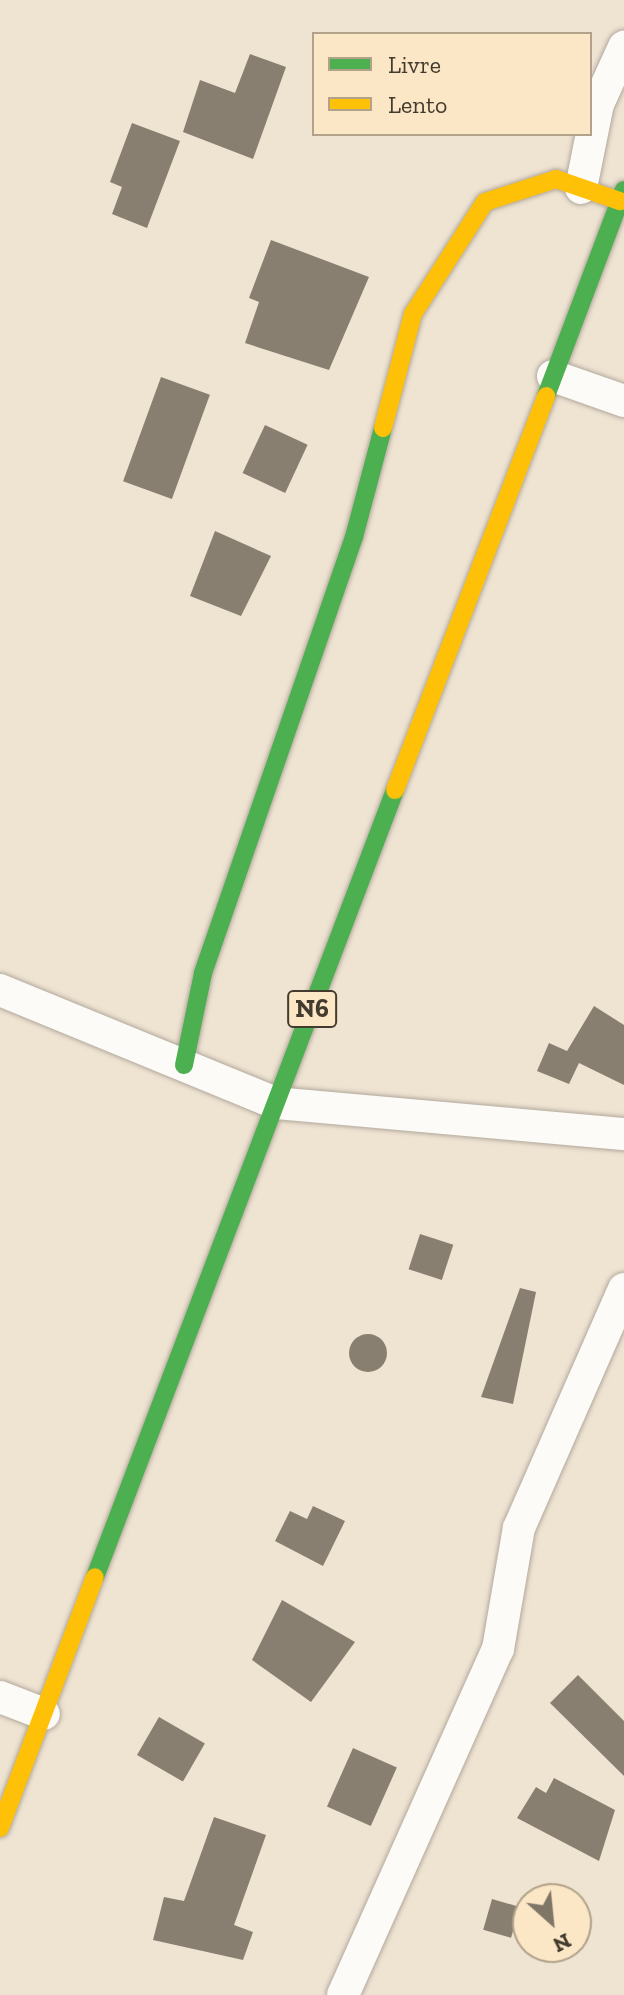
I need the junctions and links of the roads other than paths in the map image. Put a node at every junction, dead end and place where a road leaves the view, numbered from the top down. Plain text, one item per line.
1 (624, 47) edge
2 (592, 134) edge
3 (592, 136) edge
4 (581, 188) junction
5 (622, 196) edge
6 (553, 376) junction
7 (624, 401) edge
8 (0, 990) edge
9 (184, 1065) junction
10 (276, 1103) junction
11 (624, 1134) edge
12 (624, 1289) edge
13 (0, 1697) edge
14 (44, 1714) junction
15 (0, 1828) edge
16 (343, 1995) edge

1 - 2 street
3 - 4 street
4 - 5 main road
4 - 9 main road
5 - 6 main road, N6
6 - 7 street
6 - 10 main road, N6
8 - 9 street
9 - 10 street
10 - 11 street
10 - 14 main road, N6
12 - 16 street
13 - 14 street
14 - 15 main road, N6

